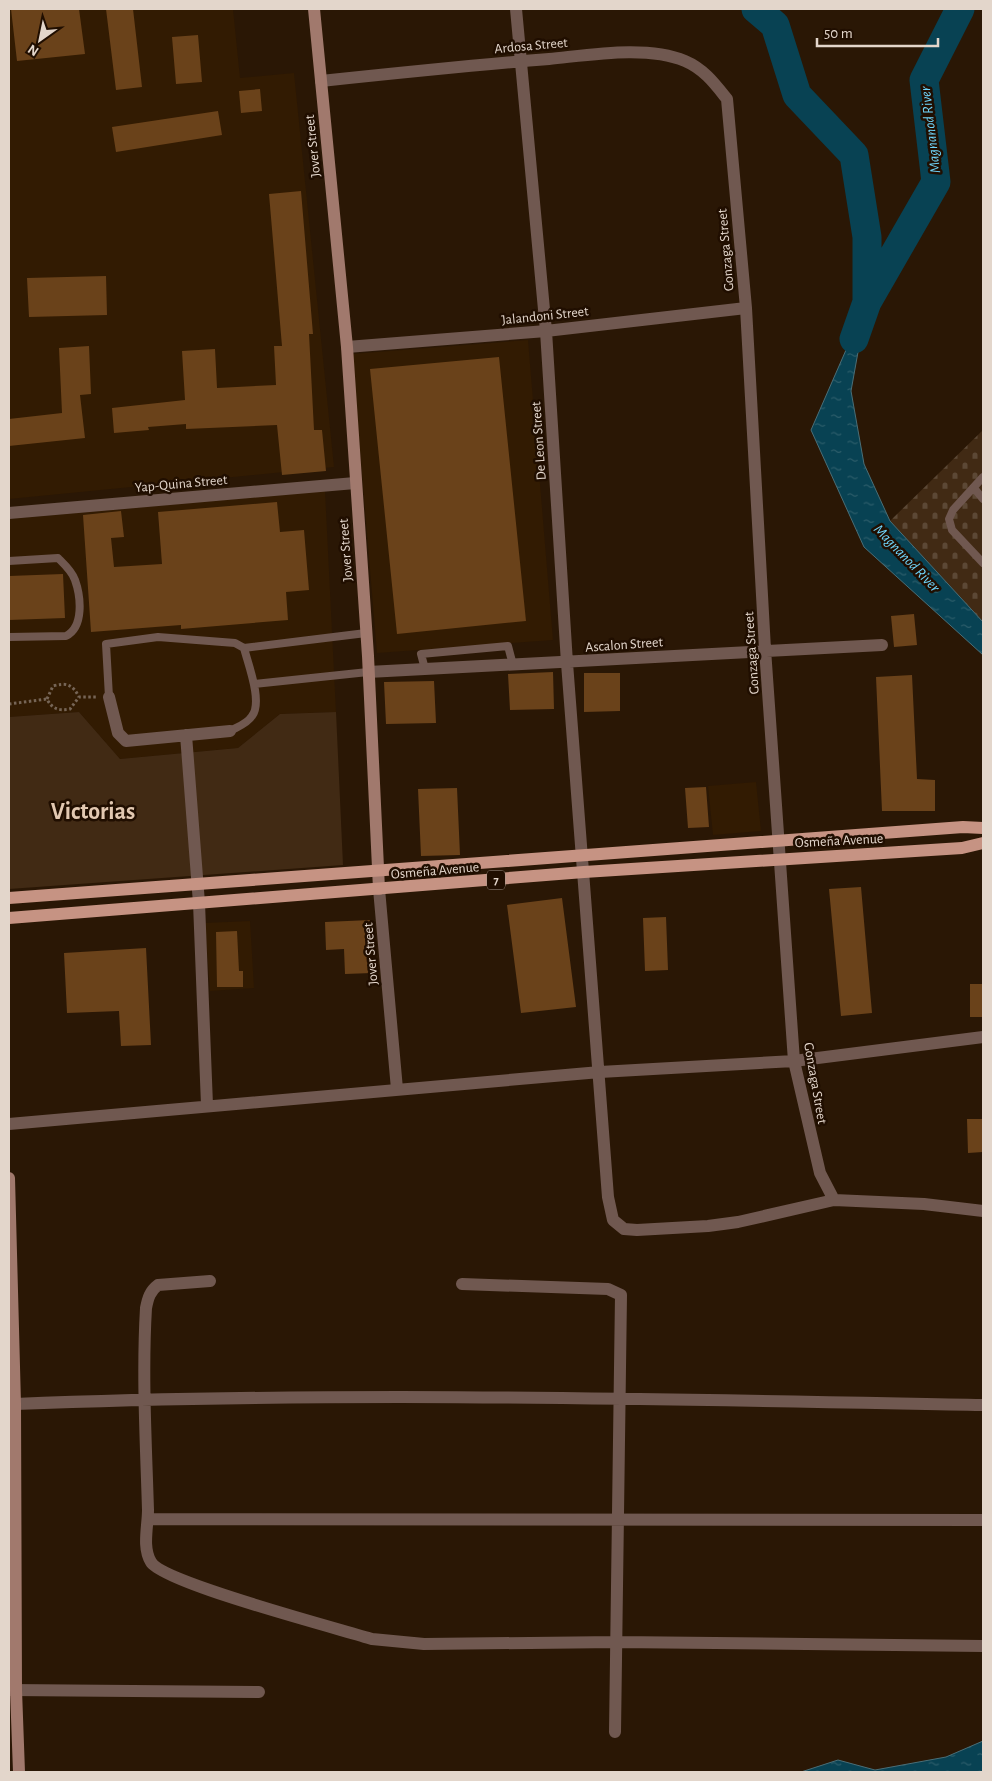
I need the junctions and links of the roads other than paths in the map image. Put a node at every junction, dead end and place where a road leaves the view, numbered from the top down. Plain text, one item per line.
1 (314, 9) edge
2 (516, 9) edge
3 (520, 61) junction
4 (321, 81) junction
5 (727, 99) joint
6 (746, 308) junction
7 (546, 331) junction
8 (347, 347) junction
9 (983, 477) edge
10 (355, 483) junction
11 (974, 488) junction
12 (983, 499) edge
13 (9, 513) edge
14 (9, 561) edge
15 (983, 563) edge
16 (366, 633) junction
17 (9, 637) edge
18 (882, 644) dead end
19 (244, 648) junction
20 (765, 649) junction
21 (567, 663) junction
22 (513, 665) junction
23 (425, 668) junction
24 (368, 672) junction
25 (254, 684) junction
26 (109, 698) joint
27 (230, 731) joint
28 (186, 735) junction
29 (983, 828) edge
30 (779, 841) junction
31 (983, 843) edge
32 (583, 855) junction
33 (782, 858) junction
34 (378, 870) junction
35 (584, 872) junction
36 (198, 883) junction
37 (379, 889) junction
38 (9, 898) edge
39 (199, 903) junction
40 (9, 918) edge
41 (983, 1037) edge
42 (794, 1061) junction
43 (600, 1072) junction
44 (397, 1089) junction
45 (207, 1105) junction
46 (9, 1124) edge
47 (9, 1178) edge
48 (834, 1200) junction
49 (983, 1211) edge
50 (210, 1281) dead end
51 (462, 1284) dead end
52 (145, 1398) junction
53 (619, 1398) junction
54 (15, 1404) junction
55 (983, 1404) edge
56 (148, 1519) junction
57 (618, 1520) junction
58 (983, 1520) edge
59 (617, 1642) junction
60 (983, 1646) edge
61 (12, 1690) edge
62 (259, 1692) dead end
63 (616, 1732) dead end
64 (19, 1772) edge

1 - 4 street, Jover Street
2 - 3 street, De Leon Street
3 - 4 street, Ardosa Street
3 - 5 street, Ardosa Street
3 - 7 street, De Leon Street
4 - 8 street, Jover Street
5 - 6 street, Gonzaga Street
6 - 7 street, Jalandoni Street
6 - 20 street, Gonzaga Street
7 - 8 street, Jalandoni Street
7 - 21 street, De Leon Street
8 - 10 street, Jover Street
9 - 11 lane
10 - 13 street, Yap-Quina Street
10 - 16 street, Jover Street
11 - 12 lane
11 - 15 lane
14 - 17 lane
16 - 19 lane
16 - 24 street, Jover Street
18 - 20 street, Ascalon Street
19 - 25 lane
19 - 26 lane
20 - 21 street, Ascalon Street
20 - 30 street, Gonzaga Street
21 - 22 street, Ascalon Street
21 - 32 street, De Leon Street
22 - 23 street, Ascalon Street
22 - 23 lane
23 - 24 street, Ascalon Street
24 - 25 lane
24 - 34 street, Jover Street
25 - 27 lane
26 - 28 street
27 - 28 street
28 - 36 street
29 - 30 main road, Osmeña Avenue / 7
30 - 32 main road, Osmeña Avenue / 7
30 - 33 street, Gonzaga Street
31 - 33 main road, Osmeña Avenue / 7
32 - 34 main road, Osmeña Avenue / 7
32 - 35 street, De Leon Street
33 - 35 main road, Osmeña Avenue / 7
33 - 42 street, Gonzaga Street
34 - 36 main road, Osmeña Avenue / 7
34 - 37 street, Jover Street
35 - 37 main road, Osmeña Avenue / 7
35 - 43 street, De Leon Street
36 - 38 main road, Osmeña Avenue / 7
36 - 39 street
37 - 39 main road, Osmeña Avenue / 7
37 - 44 street, Jover Street
39 - 40 main road, Osmeña Avenue / 7
39 - 45 street
41 - 42 street
42 - 43 street
42 - 48 street, Gonzaga Street
43 - 44 street
43 - 48 street, De Leon Street
44 - 45 street
45 - 46 street
47 - 54 street
48 - 49 street, De Leon Street
50 - 52 street
51 - 53 street
52 - 53 street
52 - 54 street
52 - 56 street
53 - 55 street
53 - 57 street
54 - 61 street
56 - 57 street
56 - 59 street
57 - 58 street
57 - 59 street
59 - 60 street
59 - 63 street
61 - 62 street
61 - 64 street

